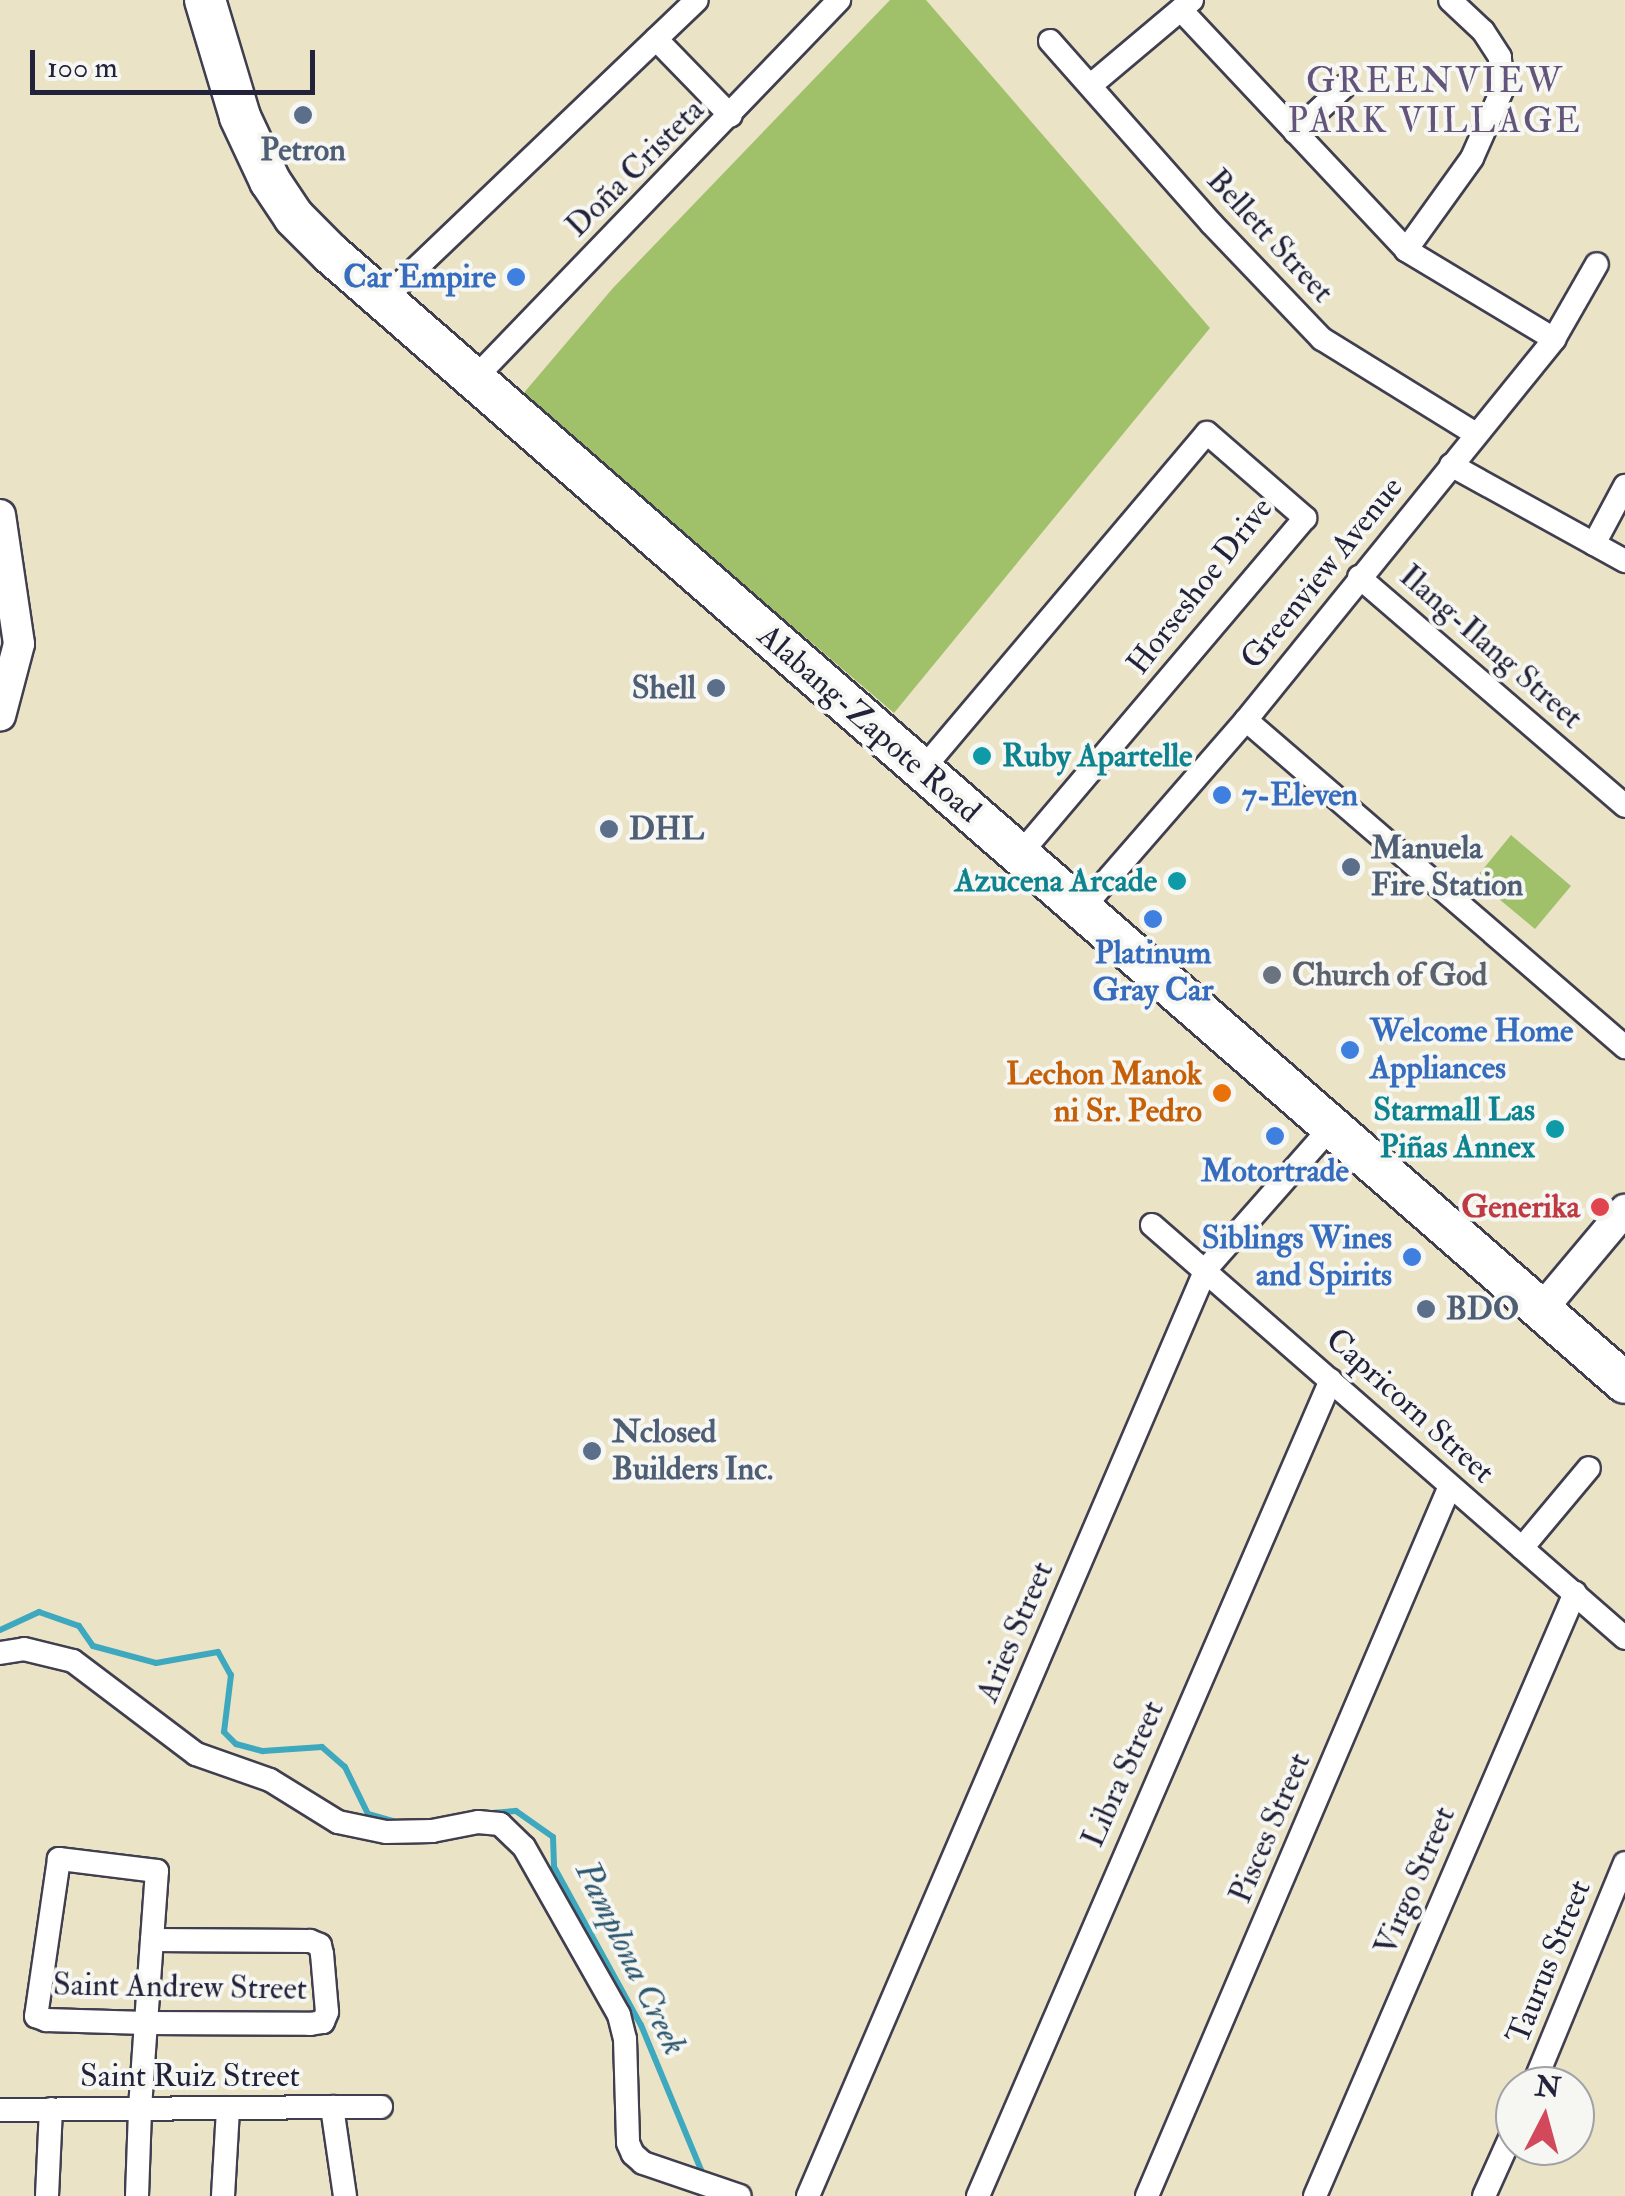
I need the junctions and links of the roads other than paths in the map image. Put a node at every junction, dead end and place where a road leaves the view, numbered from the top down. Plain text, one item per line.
1 (205, 0) edge
2 (696, 0) edge
3 (839, 0) edge
4 (1450, 0) edge
5 (1186, 5) edge
6 (656, 39) junction
7 (1050, 41) dead end
8 (1091, 85) junction
9 (1346, 86) dead end
10 (731, 116) junction
11 (1295, 132) junction
12 (1406, 250) junction
13 (1597, 264) dead end
14 (385, 298) junction
15 (1554, 338) junction
16 (475, 378) junction
17 (1476, 434) junction
18 (1451, 465) junction
19 (1625, 486) edge
20 (0, 515) edge
21 (1594, 544) junction
22 (1625, 561) edge
23 (1359, 576) junction
24 (0, 716) edge
25 (1246, 720) junction
26 (922, 770) junction
27 (1625, 806) edge
28 (1019, 855) junction
29 (1081, 910) junction
30 (1625, 1048) edge
31 (1332, 1126) junction
32 (1625, 1210) edge
33 (1152, 1225) dead end
34 (1206, 1268) junction
35 (1540, 1310) junction
36 (1331, 1380) junction
37 (1625, 1383) edge
38 (1589, 1468) dead end
39 (1450, 1486) junction
40 (1522, 1548) junction
41 (1575, 1593) junction
42 (1625, 1638) edge
43 (0, 1653) edge
44 (1625, 1863) edge
45 (152, 1940) junction
46 (146, 2023) junction
47 (1541, 2066) edge
48 (381, 2107) dead end
49 (140, 2108) junction
50 (228, 2108) junction
51 (332, 2108) junction
52 (51, 2109) junction
53 (0, 2110) edge
54 (1497, 2166) edge
55 (47, 2196) edge
56 (137, 2196) edge
57 (223, 2196) edge
58 (345, 2196) edge
59 (740, 2196) edge
60 (808, 2196) edge
61 (978, 2196) edge
62 (1147, 2196) edge
63 (1315, 2196) edge
64 (1484, 2196) edge

1 - 14 highway, Alabang-Zapote Road
2 - 6 street
3 - 10 street, Doña Cristeta
4 - 12 street
5 - 8 street
5 - 11 street
6 - 10 street
6 - 14 street
7 - 8 street, Bellett Street
8 - 17 street, Bellett Street
9 - 11 street
10 - 16 street, Doña Cristeta
11 - 12 street
12 - 15 street
13 - 15 street, Greenview Avenue
14 - 16 highway, Alabang-Zapote Road
15 - 17 street, Greenview Avenue
16 - 26 highway, Alabang-Zapote Road
17 - 18 street, Greenview Avenue
18 - 21 street
18 - 23 street, Greenview Avenue
19 - 21 street
20 - 24 main road
21 - 22 street
23 - 25 street, Greenview Avenue
23 - 27 street, Ilang-Ilang Street
25 - 29 street, Greenview Avenue
25 - 30 street
26 - 28 highway, Alabang-Zapote Road
26 - 28 street, Horseshoe Drive
28 - 29 highway, Alabang-Zapote Road
29 - 31 highway, Alabang-Zapote Road
31 - 34 street, Aries Street
31 - 35 highway, Alabang-Zapote Road
32 - 35 main road
33 - 34 street, Capricorn Street
34 - 36 street, Capricorn Street
34 - 60 street, Aries Street
35 - 37 highway, Alabang-Zapote Road
36 - 39 street, Capricorn Street
36 - 61 street, Libra Street
38 - 40 street
39 - 40 street, Capricorn Street
39 - 62 street, Pisces Street
40 - 41 street, Capricorn Street
41 - 42 street, Capricorn Street
41 - 63 street, Virgo Street
43 - 59 street
44 - 47 street, Taurus Street
45 - 46 street
45 - 46 street, Saint Andrew Street
45 - 46 street, Saint Andrew Street
46 - 49 street
48 - 51 street, Saint Ruiz Street
49 - 50 street, Saint Ruiz Street
49 - 52 street, Saint Ruiz Street
49 - 56 street
50 - 51 street, Saint Ruiz Street
50 - 57 street
51 - 58 street
52 - 53 street, Saint Ruiz Street
52 - 55 street
54 - 64 street

